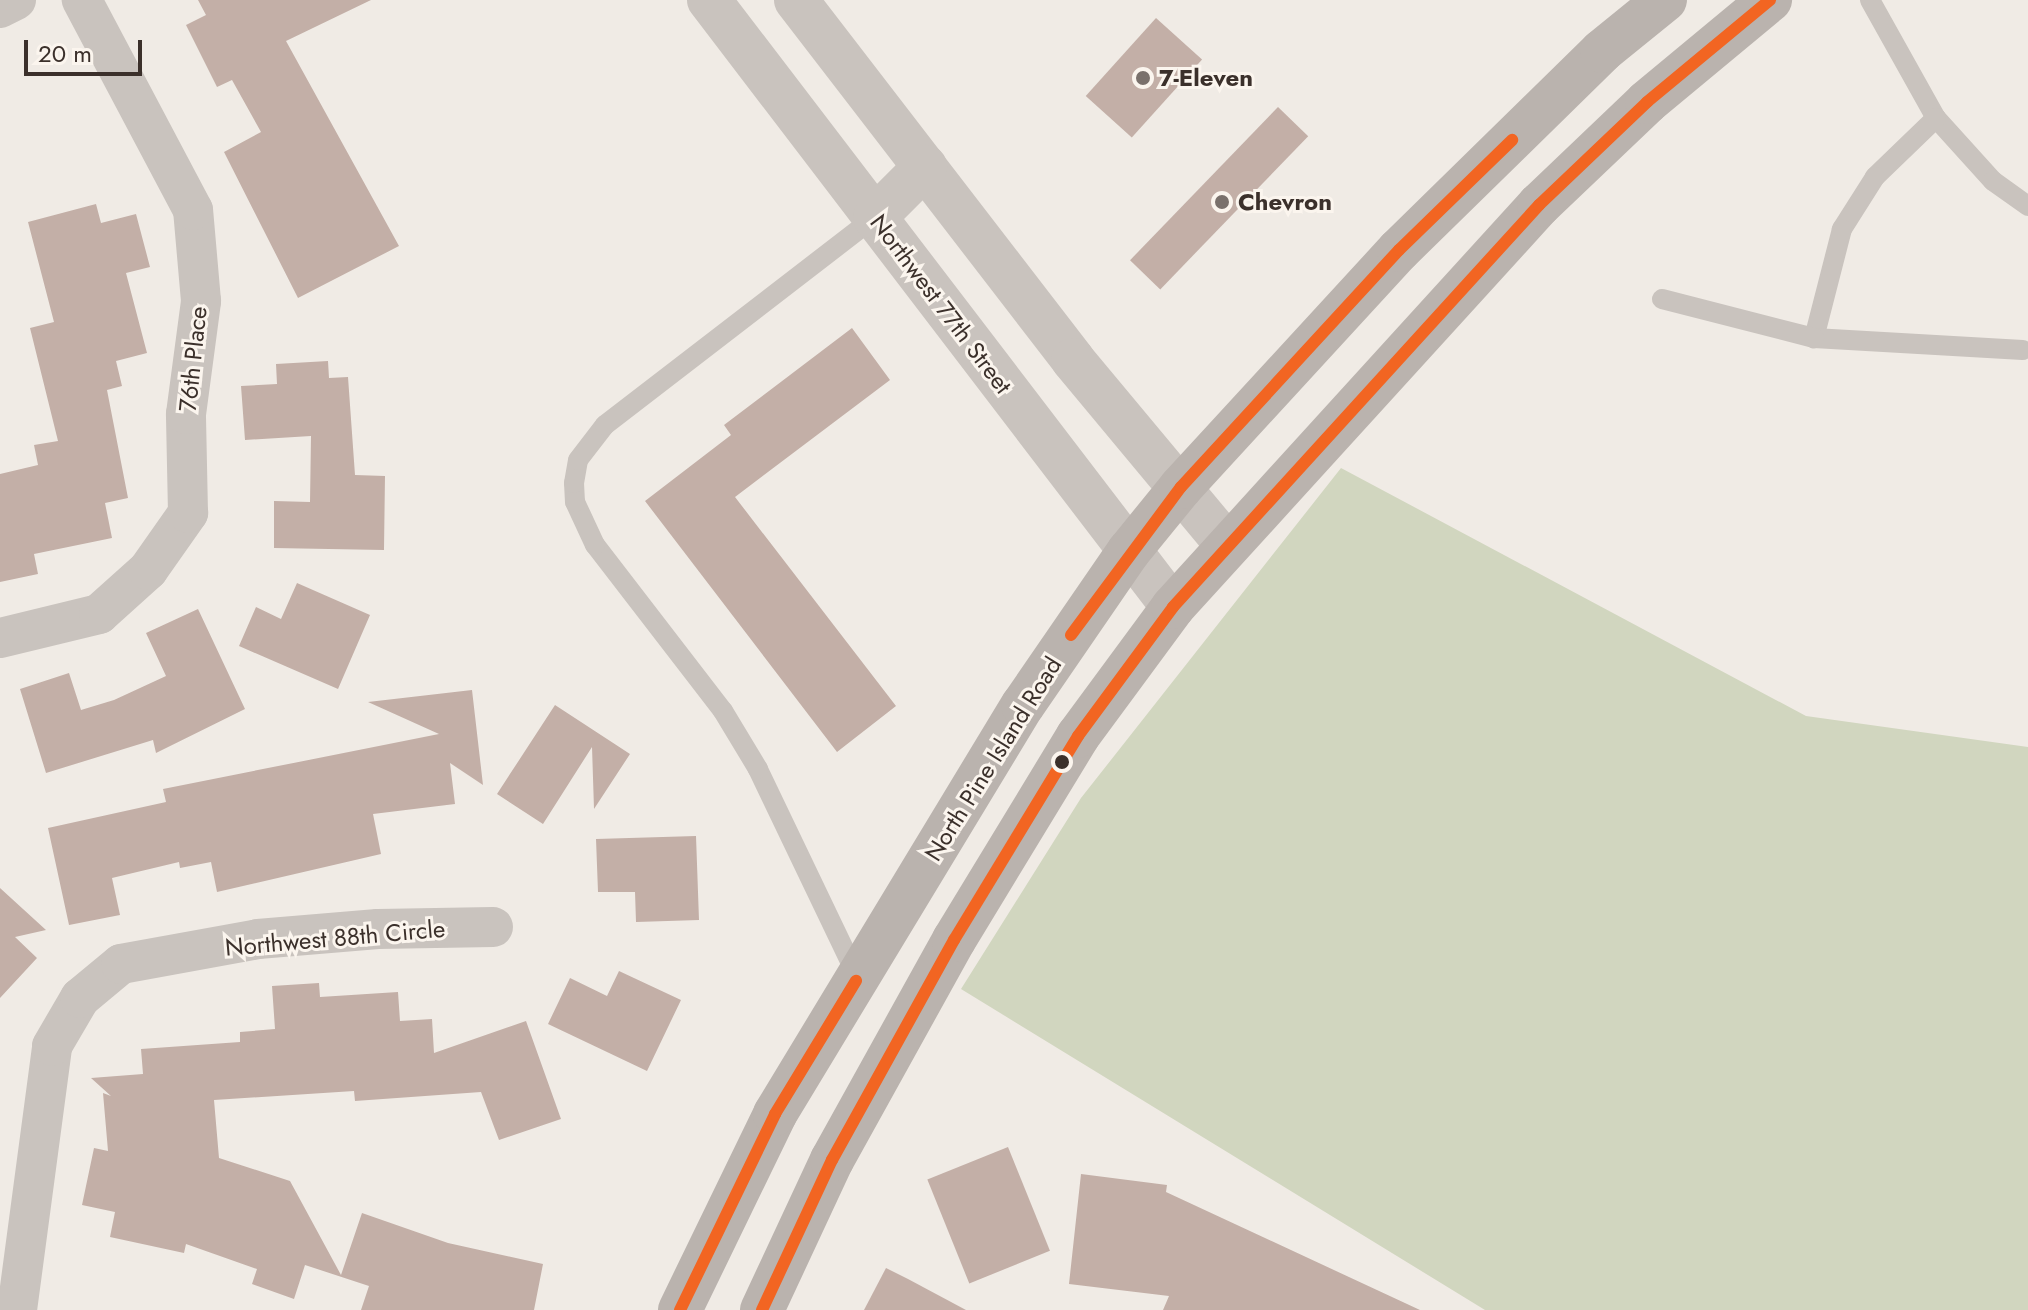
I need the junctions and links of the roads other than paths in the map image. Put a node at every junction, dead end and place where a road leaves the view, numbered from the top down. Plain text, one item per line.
1 (16, 0) edge
2 (82, 0) edge
3 (709, 0) edge
4 (796, 0) edge
5 (1665, 0) edge
6 (1770, 0) edge
7 (1870, 0) edge
8 (0, 8) edge
9 (1936, 118) junction
10 (925, 167) junction
11 (2028, 206) edge
12 (875, 217) junction
13 (1662, 299) dead end
14 (1814, 338) junction
15 (2023, 350) dead end
16 (1181, 487) junction
17 (1228, 546) junction
18 (1129, 551) junction
19 (1173, 607) junction
20 (0, 638) edge
21 (493, 927) dead end
22 (858, 978) junction
23 (0, 1309) edge
24 (7, 1310) edge
25 (17, 1310) edge
26 (680, 1310) edge
27 (762, 1310) edge

1 - 8 street
2 - 20 street, 76th Place
3 - 12 street, Northwest 77th Street
4 - 10 street
5 - 16 main road, North Pine Island Road
6 - 17 main road
7 - 9 lane
9 - 11 lane
9 - 14 lane
10 - 12 street
10 - 16 street
12 - 18 street, Northwest 77th Street
12 - 22 lane
13 - 14 lane
14 - 15 lane
16 - 17 street
16 - 18 main road, North Pine Island Road
17 - 19 main road
18 - 19 street, Northwest 77th Street
18 - 22 main road, North Pine Island Road
19 - 27 main road
21 - 25 street, Northwest 88th Circle
22 - 26 main road, North Pine Island Road
23 - 24 street

